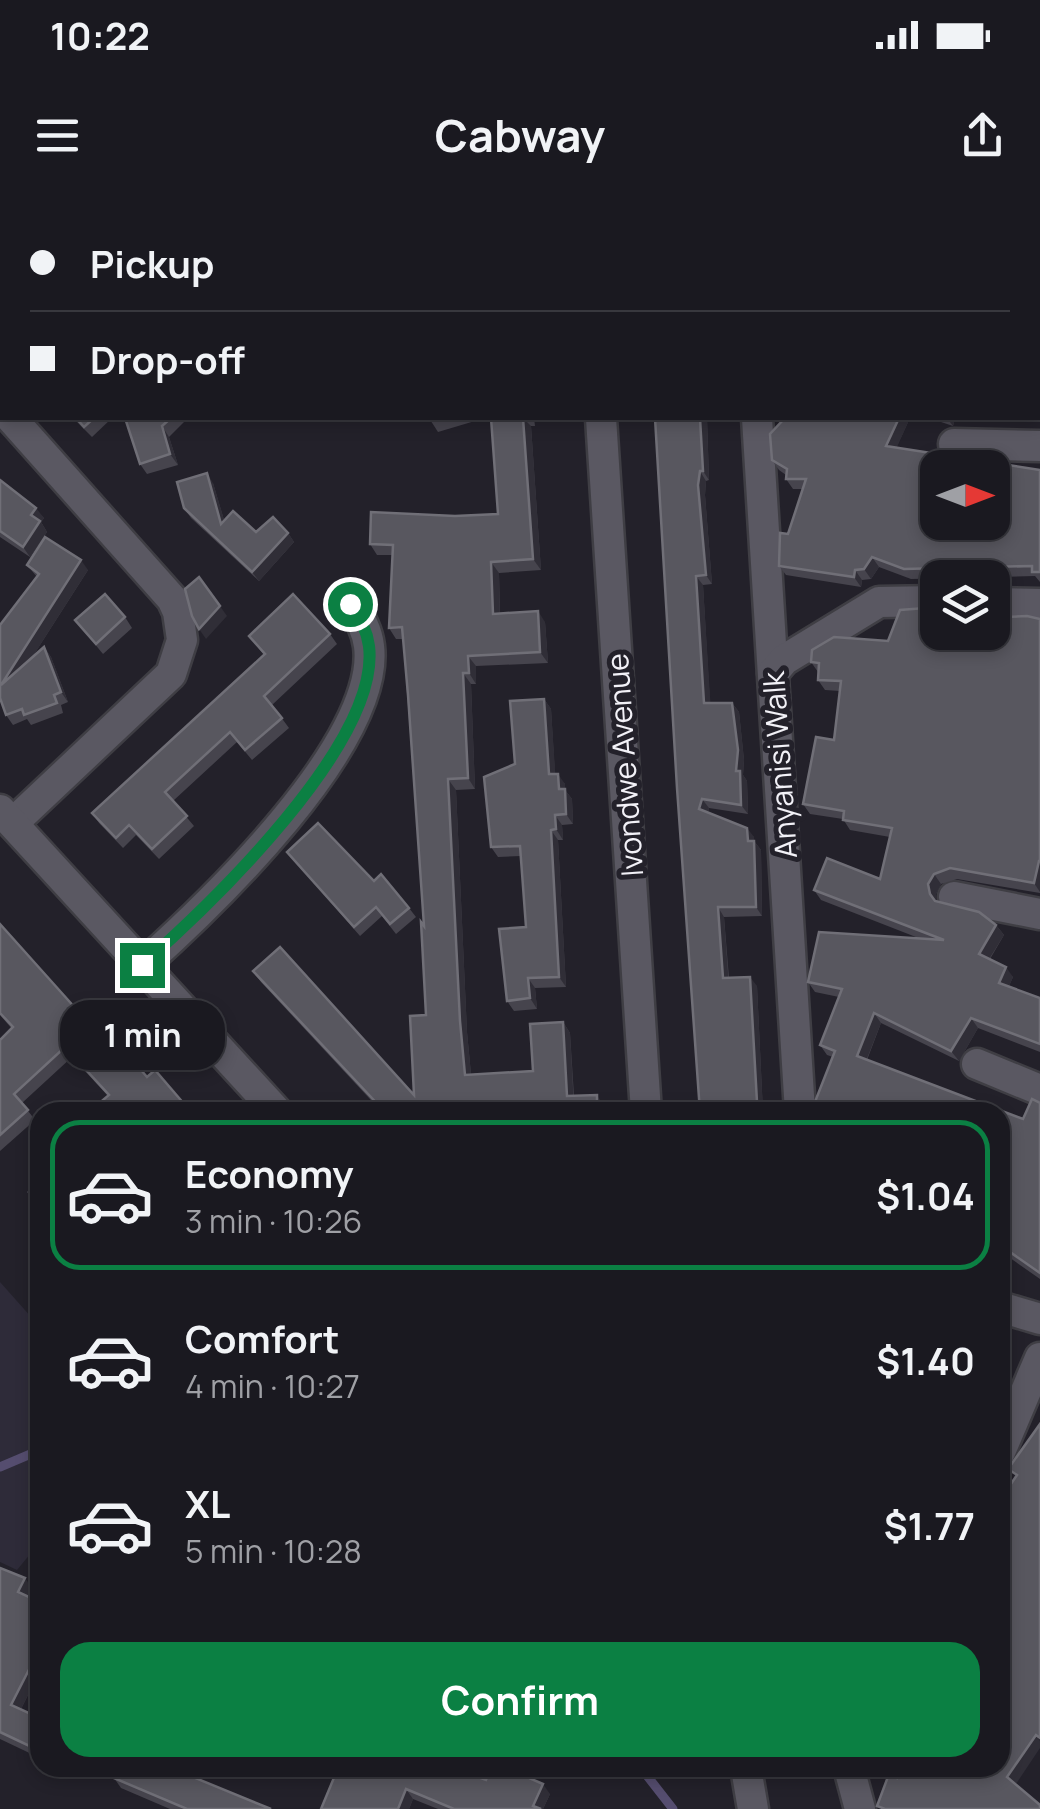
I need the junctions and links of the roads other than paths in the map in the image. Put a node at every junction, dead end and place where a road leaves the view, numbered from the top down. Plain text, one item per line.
1 (13, 420) edge
2 (602, 420) edge
3 (757, 420) edge
4 (954, 444) dead end
5 (1040, 446) edge
6 (920, 601) edge
7 (1010, 603) edge
8 (350, 604) dead end
9 (1040, 604) edge
10 (773, 674) junction
11 (6, 817) edge
12 (954, 897) dead end
13 (1040, 914) edge
14 (142, 965) junction
15 (977, 1064) dead end
16 (1040, 1090) edge
17 (268, 1102) edge
18 (645, 1102) edge
19 (799, 1102) edge
20 (1010, 1310) edge
21 (1040, 1319) edge
22 (1040, 1358) edge
23 (1010, 1428) edge
24 (748, 1777) edge
25 (851, 1777) edge
26 (753, 1809) edge
27 (860, 1809) edge

1 - 11 street
2 - 18 street, Ivondwe Avenue
3 - 10 street, Anyanisi Walk
4 - 5 street
6 - 10 street
7 - 9 street
8 - 14 street
10 - 19 street, Anyanisi Walk
11 - 14 street
12 - 13 street
14 - 17 street
15 - 16 street
20 - 21 street
22 - 23 street
24 - 26 street
25 - 27 street

